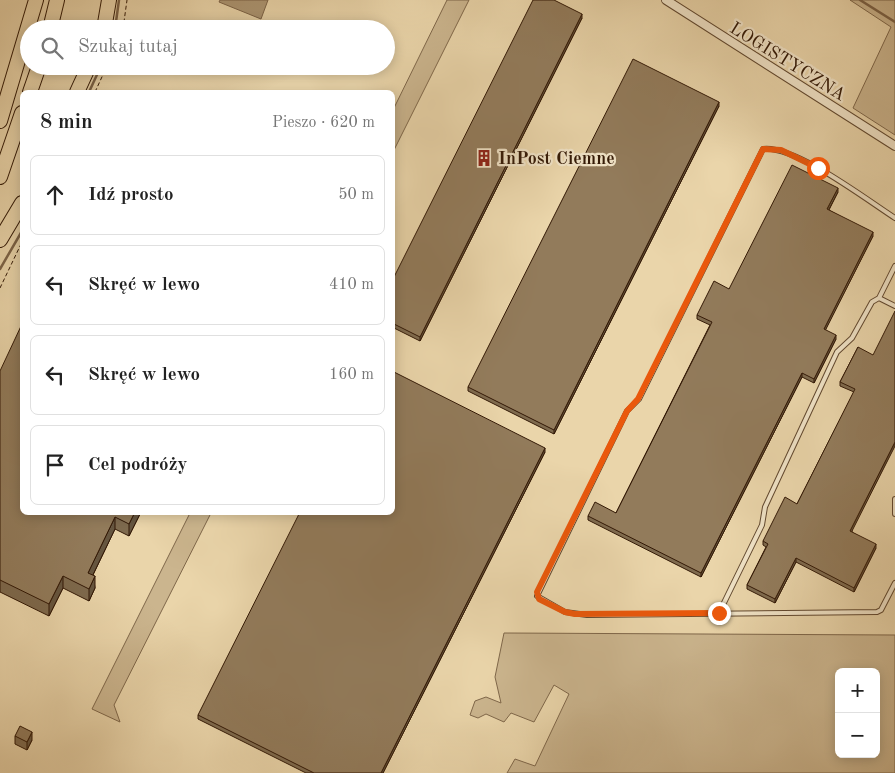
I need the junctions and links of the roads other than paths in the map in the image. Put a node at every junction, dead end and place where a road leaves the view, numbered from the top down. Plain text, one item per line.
1 (36, 0) edge
2 (57, 0) edge
3 (109, 0) edge
4 (666, 0) edge
5 (30, 20) edge
6 (52, 20) edge
7 (106, 20) edge
8 (20, 54) edge
9 (36, 75) edge
10 (85, 75) edge
11 (31, 90) edge
12 (78, 90) edge
13 (20, 120) edge
14 (0, 121) edge
15 (895, 146) edge
16 (0, 176) edge
17 (20, 206) edge
18 (895, 218) edge
19 (0, 240) edge
20 (895, 266) edge
21 (888, 279) junction
22 (895, 283) edge
23 (879, 298) junction
24 (895, 306) edge
25 (895, 499) edge
26 (895, 514) edge
27 (895, 583) edge
28 (719, 613) junction

1 - 5 highway
2 - 6 highway
3 - 7 highway
4 - 15 street, LOGISTYCZNA
8 - 14 highway
9 - 11 highway
10 - 12 highway
13 - 16 highway
17 - 19 highway
18 - 28 lane
20 - 21 lane
21 - 22 lane
21 - 23 lane
23 - 24 lane
23 - 28 lane
25 - 26 lane
27 - 28 lane

